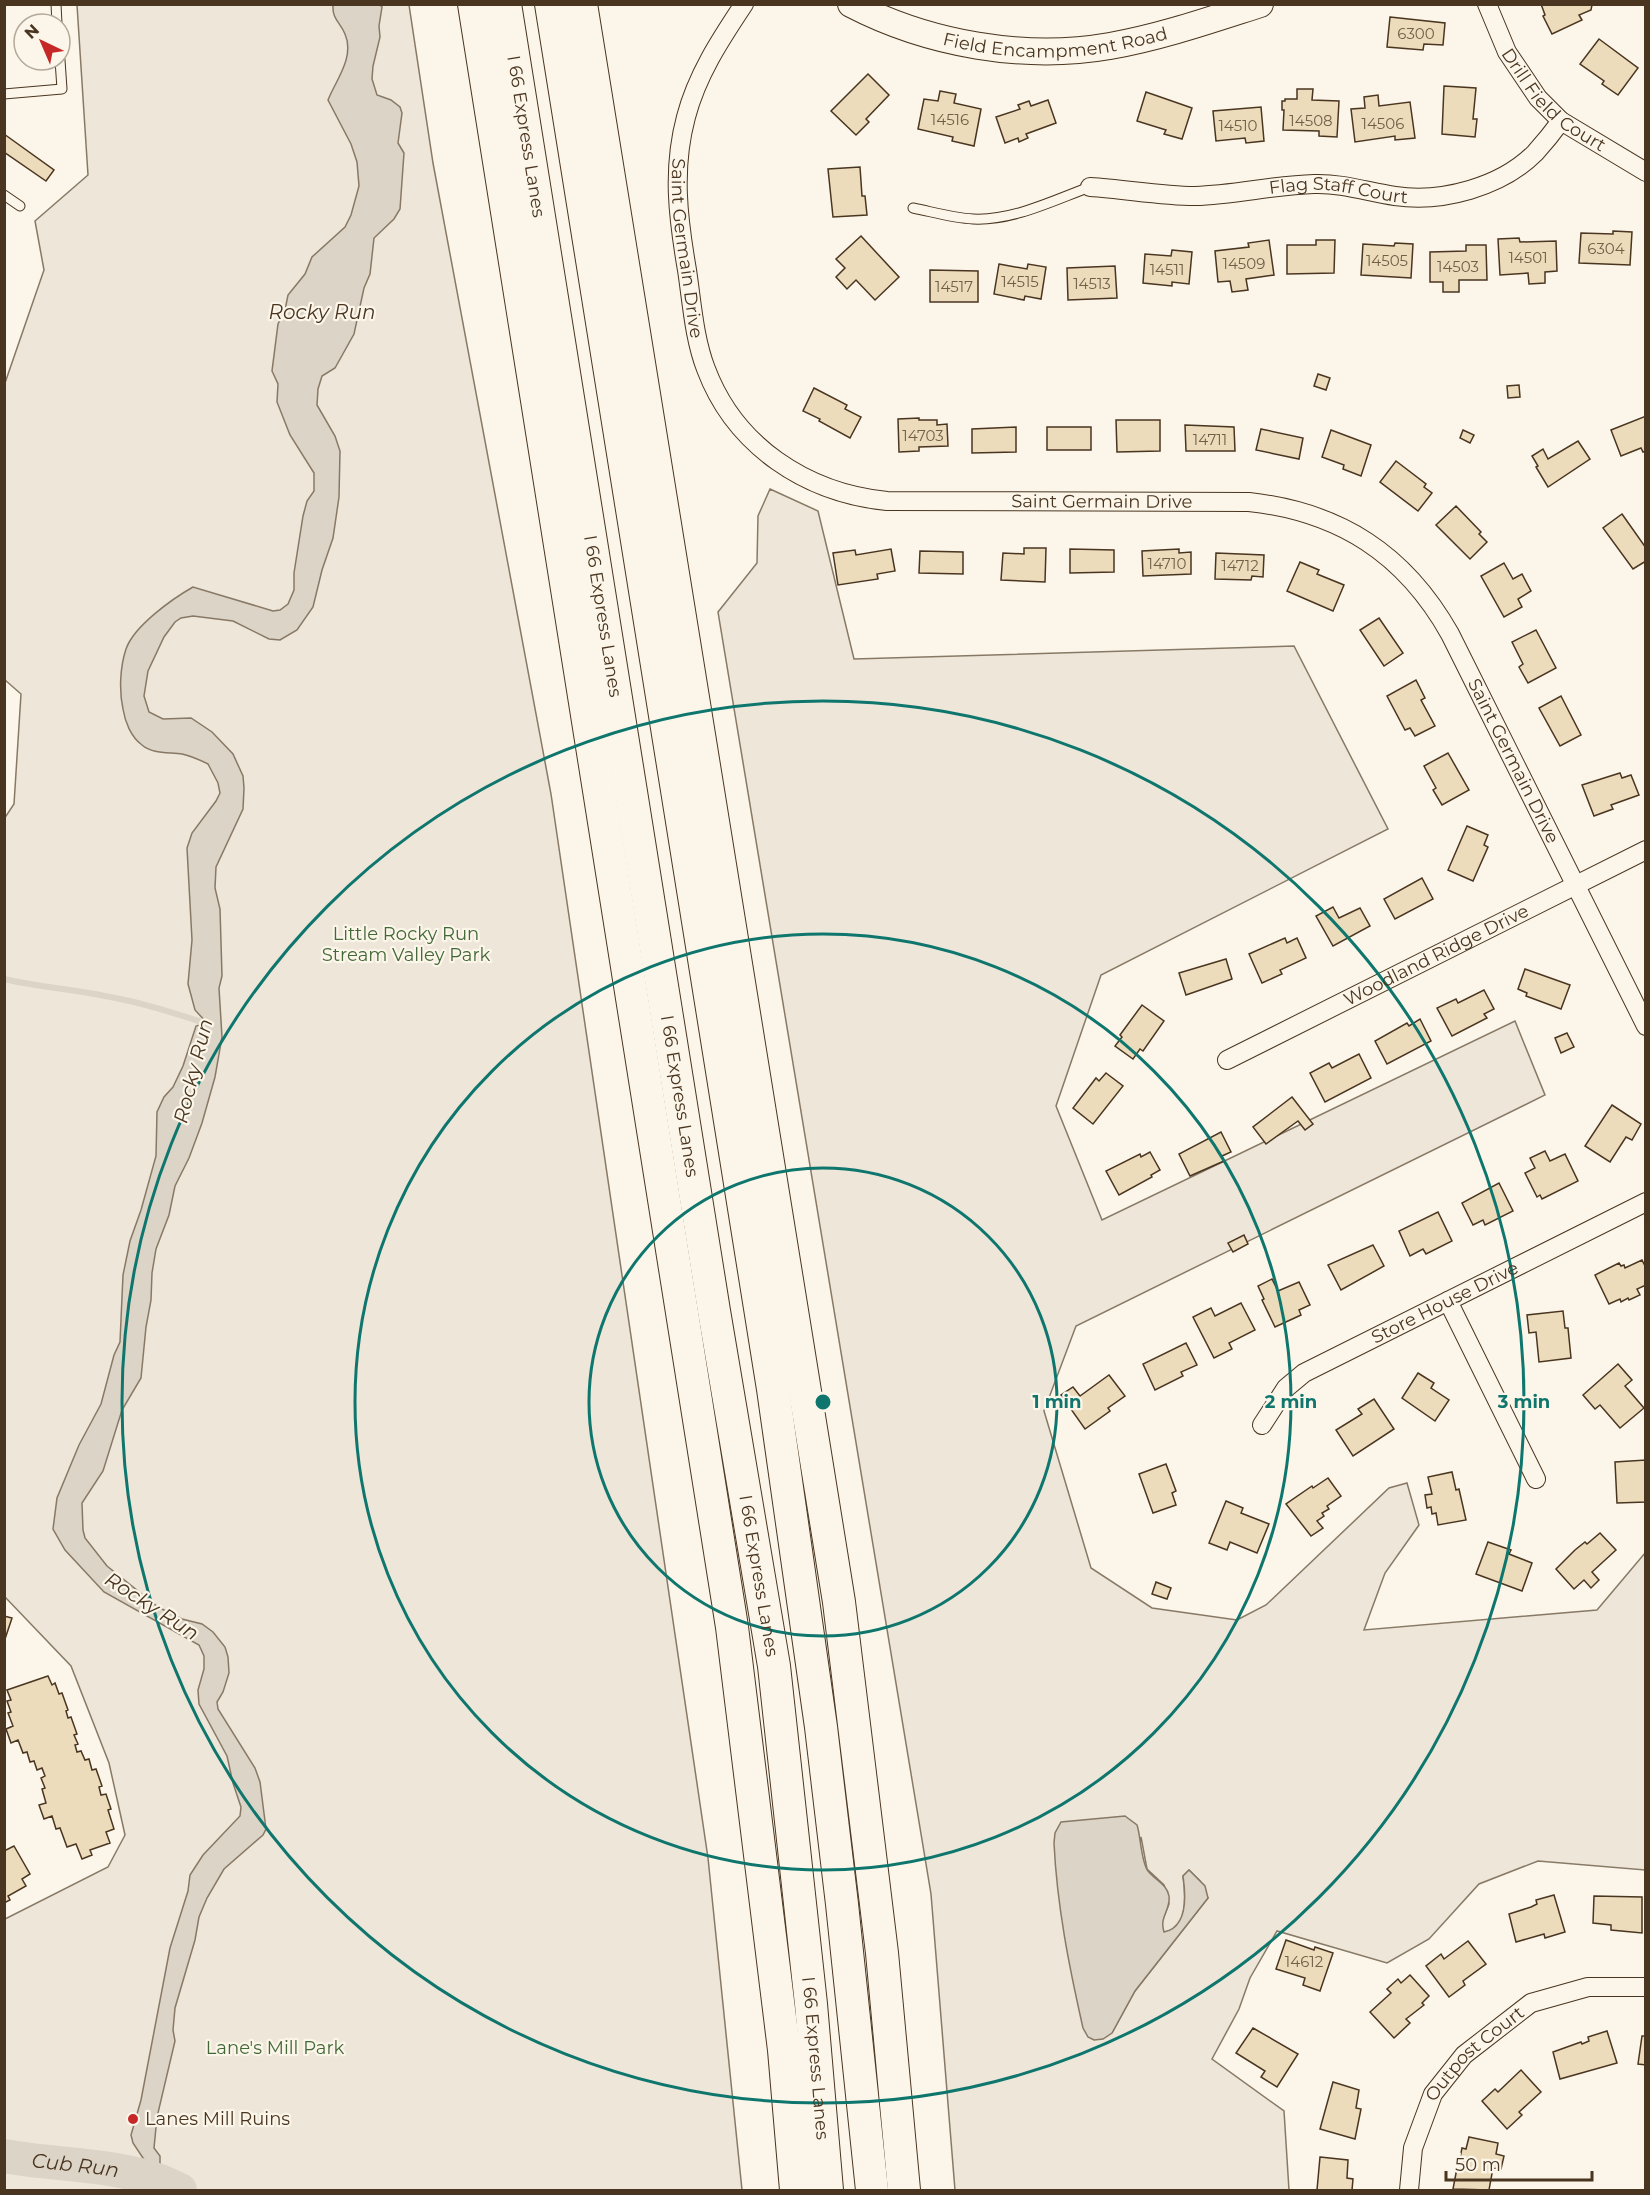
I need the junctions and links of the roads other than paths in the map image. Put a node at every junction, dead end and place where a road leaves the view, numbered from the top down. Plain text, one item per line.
1 (474, 4) edge
2 (505, 4) edge
3 (551, 4) edge
4 (581, 4) edge
5 (744, 4) edge
6 (851, 4) edge
7 (1260, 4) edge
8 (1487, 4) edge
9 (1231, 9) edge
10 (1201, 13) edge
11 (61, 72) edge
12 (4, 94) edge
13 (1561, 121) junction
14 (1646, 172) edge
15 (1090, 187) joint
16 (4, 195) edge
17 (20, 206) dead end
18 (913, 208) dead end
19 (1646, 850) edge
20 (1576, 885) junction
21 (1646, 1026) edge
22 (1227, 1060) dead end
23 (1646, 1202) edge
24 (1449, 1301) junction
25 (1263, 1425) dead end
26 (1536, 1479) dead end
27 (1646, 1987) edge
28 (796, 2190) edge
29 (827, 2190) edge
30 (872, 2190) edge
31 (904, 2190) edge
32 (1409, 2190) edge

1 - 28 highway
2 - 29 highway, I 66 Express Lanes
3 - 30 highway
4 - 31 highway
5 - 20 street, Saint Germain Drive
6 - 10 street, Field Encampment Road
7 - 9 street, Field Encampment Road
8 - 13 street, Drill Field Court
9 - 10 street, Field Encampment Road
11 - 12 lane
13 - 14 street, Drill Field Court
13 - 15 street, Flag Staff Court
15 - 18 lane
16 - 17 lane
19 - 20 street, Woodland Ridge Drive
20 - 21 street, Saint Germain Drive
20 - 22 street, Woodland Ridge Drive
23 - 24 street, Store House Drive
24 - 25 street, Store House Drive
24 - 26 street
27 - 32 street, Outpost Court

